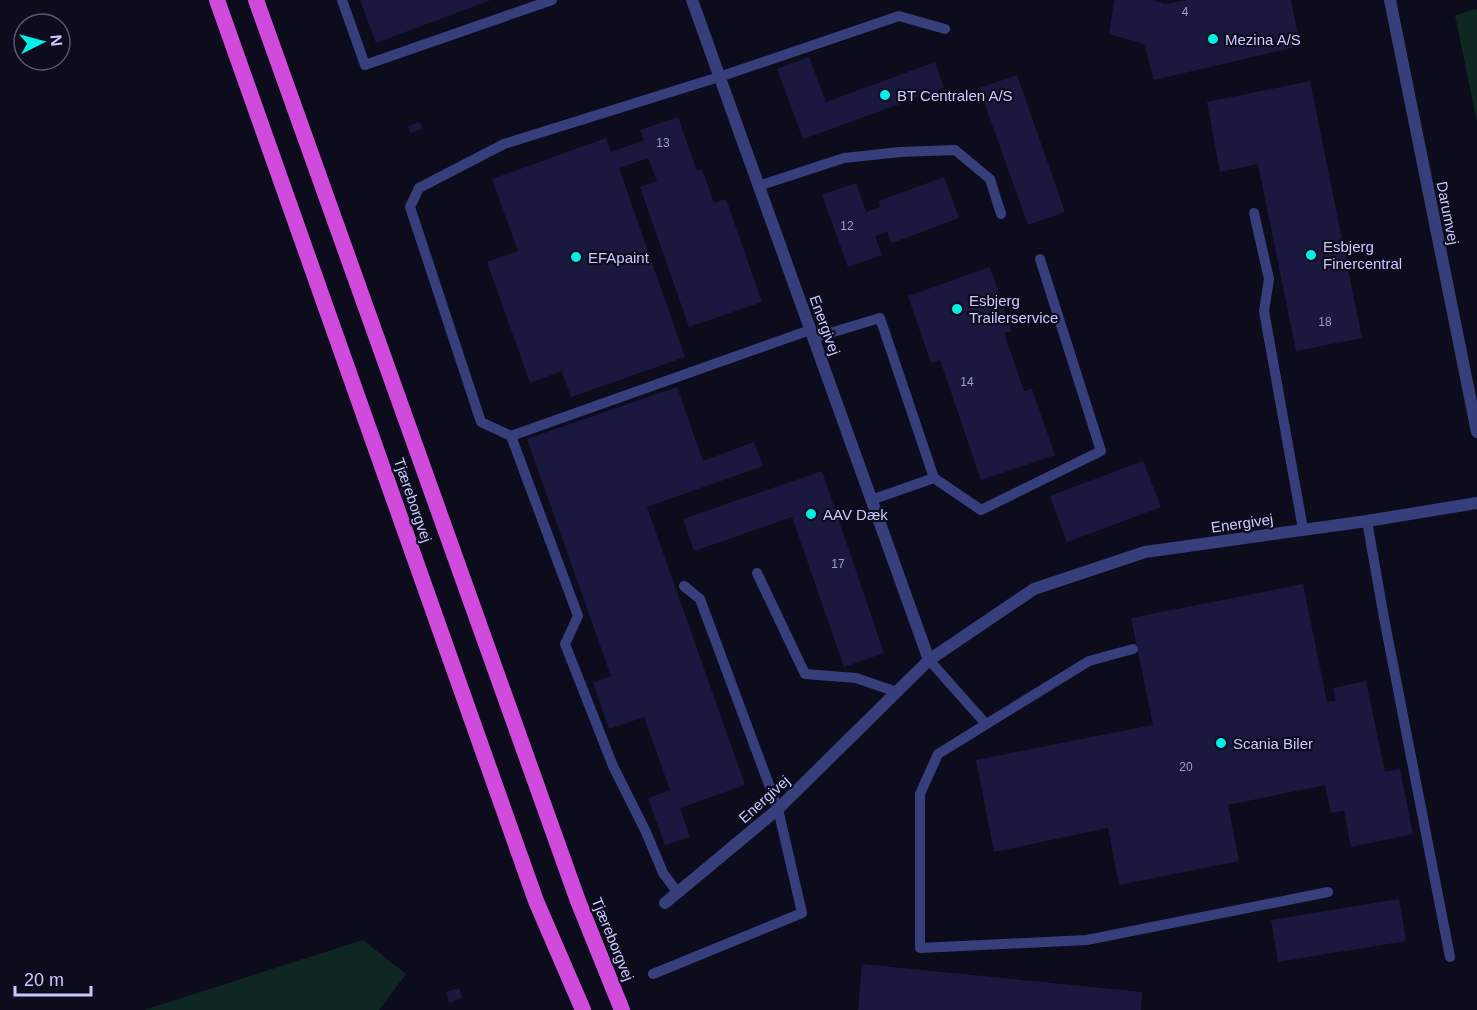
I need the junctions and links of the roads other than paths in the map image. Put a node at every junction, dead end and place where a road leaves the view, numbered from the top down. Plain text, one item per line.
1 (217, 0) edge
2 (256, 0) edge
3 (342, 0) edge
4 (552, 0) edge
5 (692, 0) edge
6 (1390, 0) edge
7 (945, 29) dead end
8 (719, 77) junction
9 (758, 186) junction
10 (1254, 213) dead end
11 (1001, 214) dead end
12 (1040, 260) dead end
13 (812, 334) junction
14 (1477, 432) edge
15 (511, 436) junction
16 (934, 478) junction
17 (871, 500) junction
18 (1477, 503) edge
19 (1367, 521) junction
20 (1303, 529) junction
21 (757, 573) dead end
22 (684, 586) dead end
23 (1133, 650) dead end
24 (929, 660) junction
25 (897, 692) junction
26 (986, 724) junction
27 (778, 809) junction
28 (1328, 892) dead end
29 (678, 893) junction
30 (665, 903) dead end
31 (1450, 957) dead end
32 (653, 974) dead end
33 (583, 1010) edge
34 (622, 1010) edge

1 - 33 highway, Tjæreborgvej
2 - 34 highway, Tjæreborgvej
3 - 4 lane
5 - 8 street, Energivej
6 - 14 street, Darumvej
7 - 8 lane
8 - 9 street, Energivej
8 - 15 lane
9 - 11 lane
9 - 13 street, Energivej
10 - 20 lane
12 - 16 lane
13 - 15 lane
13 - 16 lane
13 - 17 street, Energivej
15 - 29 lane
16 - 17 lane
17 - 24 street, Energivej
18 - 19 street, Energivej
19 - 20 street, Energivej
19 - 31 lane
20 - 24 street, Energivej
21 - 25 lane
22 - 27 lane
23 - 26 lane
24 - 25 street, Energivej
24 - 26 lane
25 - 27 street, Energivej
26 - 28 lane
27 - 29 street, Energivej
27 - 32 lane
29 - 30 street, Energivej

